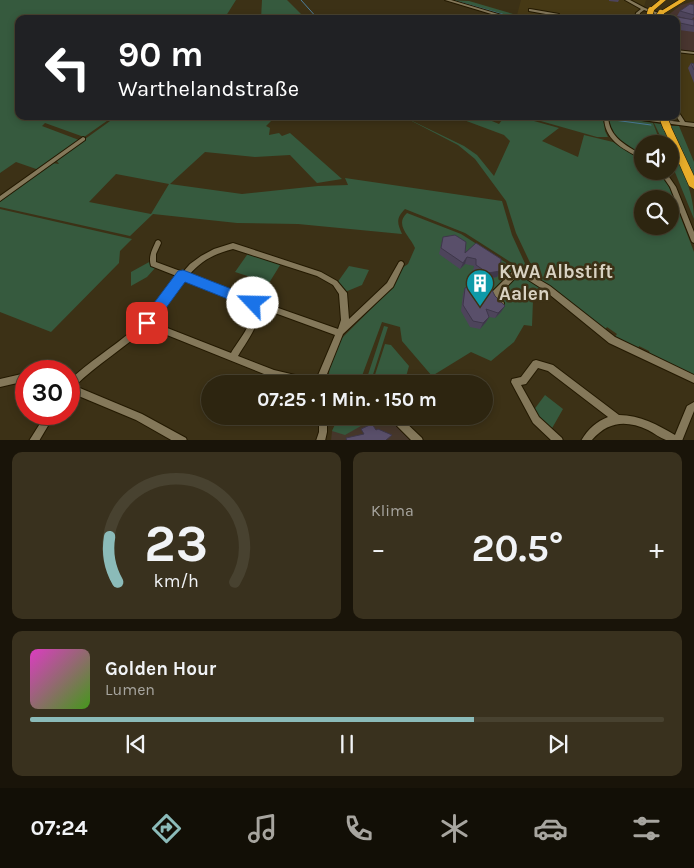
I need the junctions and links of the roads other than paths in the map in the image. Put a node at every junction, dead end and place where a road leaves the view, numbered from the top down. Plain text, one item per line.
1 (447, 0) edge
2 (627, 0) edge
3 (667, 0) edge
4 (683, 0) edge
5 (660, 2) edge
6 (530, 10) dead end
7 (648, 13) edge
8 (499, 15) edge
9 (558, 15) edge
10 (660, 15) edge
11 (680, 52) edge
12 (694, 53) edge
13 (680, 118) edge
14 (606, 120) edge
15 (652, 120) edge
16 (664, 120) edge
17 (684, 124) junction
18 (694, 125) edge
19 (83, 139) dead end
20 (634, 152) edge
21 (668, 180) edge
22 (694, 186) edge
23 (0, 199) edge
24 (694, 240) edge
25 (158, 244) dead end
26 (401, 264) dead end
27 (183, 275) junction
28 (500, 303) edge
29 (256, 308) junction
30 (147, 323) junction
31 (339, 333) junction
32 (233, 356) junction
33 (80, 375) edge
34 (278, 375) edge
35 (321, 375) edge
36 (694, 379) edge
37 (15, 380) edge
38 (0, 383) edge
39 (80, 392) edge
40 (694, 406) edge
41 (616, 418) junction
42 (43, 425) edge
43 (323, 425) edge
44 (402, 425) edge
45 (33, 440) edge
46 (183, 440) edge
47 (320, 440) edge
48 (419, 440) edge
49 (559, 440) edge
50 (585, 440) edge
51 (677, 440) edge

1 - 8 street
2 - 7 street
3 - 5 highway
4 - 10 highway
5 - 7 highway
6 - 9 street
11 - 12 street
13 - 17 street
14 - 20 street
15 - 17 street
16 - 22 highway, bridge
17 - 18 street
19 - 23 street
21 - 24 street
25 - 27 street
26 - 31 street
27 - 29 street
27 - 30 street
27 - 31 street
28 - 36 street
29 - 31 street
29 - 32 street
30 - 32 street
30 - 33 street
31 - 35 street
32 - 34 street
37 - 38 street
39 - 46 street
40 - 51 street
41 - 49 street
41 - 50 street
41 - 51 street
42 - 45 street
43 - 47 street
44 - 48 street

